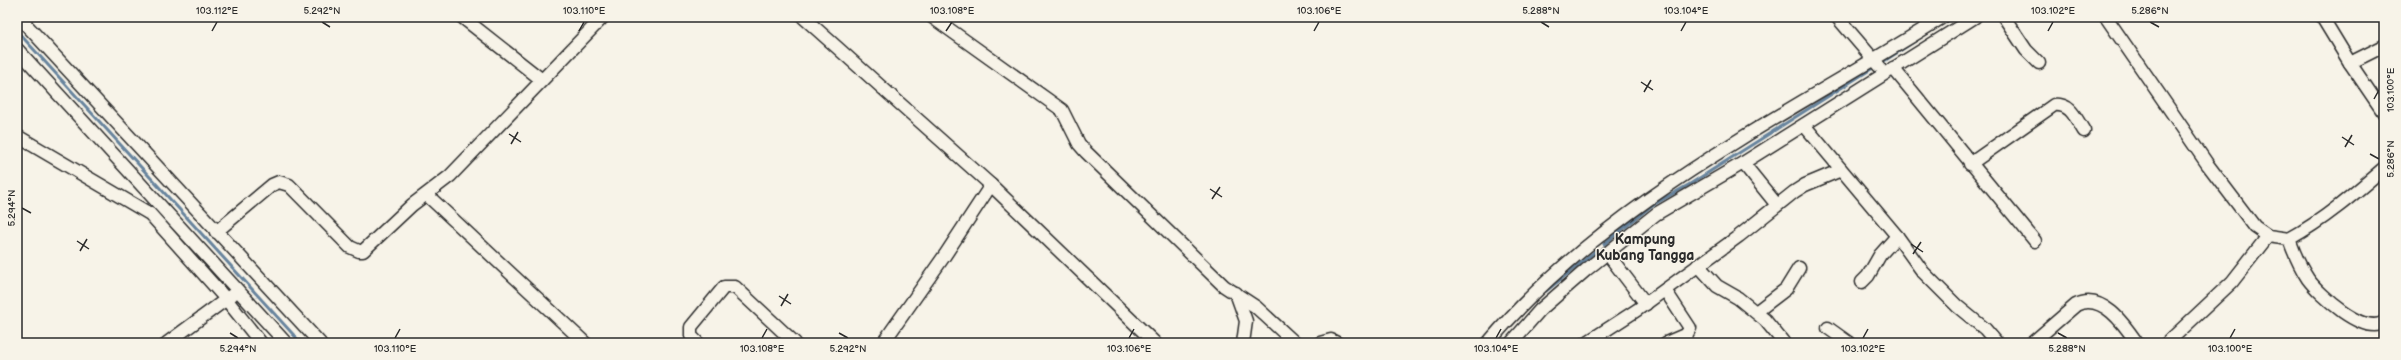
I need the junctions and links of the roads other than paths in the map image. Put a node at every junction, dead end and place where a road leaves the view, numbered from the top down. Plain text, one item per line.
1 (20, 17) edge
2 (462, 17) edge
3 (603, 17) edge
4 (803, 17) edge
5 (932, 17) edge
6 (1837, 17) edge
7 (1943, 17) edge
8 (1975, 17) edge
9 (2004, 17) edge
10 (2106, 17) edge
11 (2322, 17) edge
12 (2384, 46) edge
13 (17, 49) edge
14 (2038, 63) dead end
15 (2350, 63) junction
16 (1882, 67) junction
17 (542, 80) junction
18 (2384, 113) edge
19 (1804, 125) junction
20 (2084, 131) dead end
21 (17, 136) edge
22 (1743, 163) junction
23 (1970, 164) junction
24 (2384, 168) edge
25 (1841, 170) junction
26 (991, 184) junction
27 (427, 195) junction
28 (1664, 199) junction
29 (1777, 205) junction
30 (216, 232) junction
31 (1897, 236) junction
32 (2268, 236) junction
33 (2289, 240) junction
34 (2035, 241) dead end
35 (1607, 252) junction
36 (1698, 265) junction
37 (1799, 268) dead end
38 (1862, 282) dead end
39 (238, 290) junction
40 (1665, 290) junction
41 (1236, 294) junction
42 (226, 299) junction
43 (1646, 304) junction
44 (1756, 312) junction
45 (2384, 322) edge
46 (1828, 328) dead end
47 (167, 343) edge
48 (261, 343) edge
49 (286, 343) edge
50 (320, 343) edge
51 (585, 343) edge
52 (698, 343) edge
53 (795, 343) edge
54 (883, 343) edge
55 (1155, 343) edge
56 (1242, 343) edge
57 (1294, 343) edge
58 (1320, 343) edge
59 (1338, 343) edge
60 (1488, 343) edge
61 (1511, 343) edge
62 (1586, 343) edge
63 (1666, 343) edge
64 (1784, 343) edge
65 (1849, 343) edge
66 (1997, 343) edge
67 (2032, 343) edge
68 (2137, 343) edge
69 (2167, 343) edge

1 - 30 street
2 - 17 street
3 - 17 street
4 - 26 street
5 - 41 street
6 - 16 street
7 - 16 street
8 - 16 street
9 - 14 street
10 - 32 street
11 - 15 street
12 - 15 street
13 - 39 street
15 - 18 street
16 - 19 street
16 - 23 street
16 - 28 street
17 - 27 street
19 - 22 street
19 - 25 street
20 - 23 street
21 - 42 street
22 - 28 street
22 - 29 street
23 - 34 street
24 - 33 street
25 - 29 street
25 - 31 street
26 - 54 street
26 - 55 street
27 - 30 street
27 - 51 street
28 - 35 street
28 - 60 street
29 - 36 street
30 - 50 street
31 - 38 street
31 - 66 street
32 - 33 street
32 - 69 street
33 - 45 street
35 - 43 street
35 - 61 street
36 - 40 street
36 - 44 street
37 - 44 street
39 - 42 street
39 - 49 street
40 - 43 street
40 - 63 street
41 - 56 street
41 - 57 street
42 - 47 street
42 - 48 street
43 - 62 street
44 - 64 street
46 - 65 street
52 - 53 street
58 - 59 street
67 - 68 street

